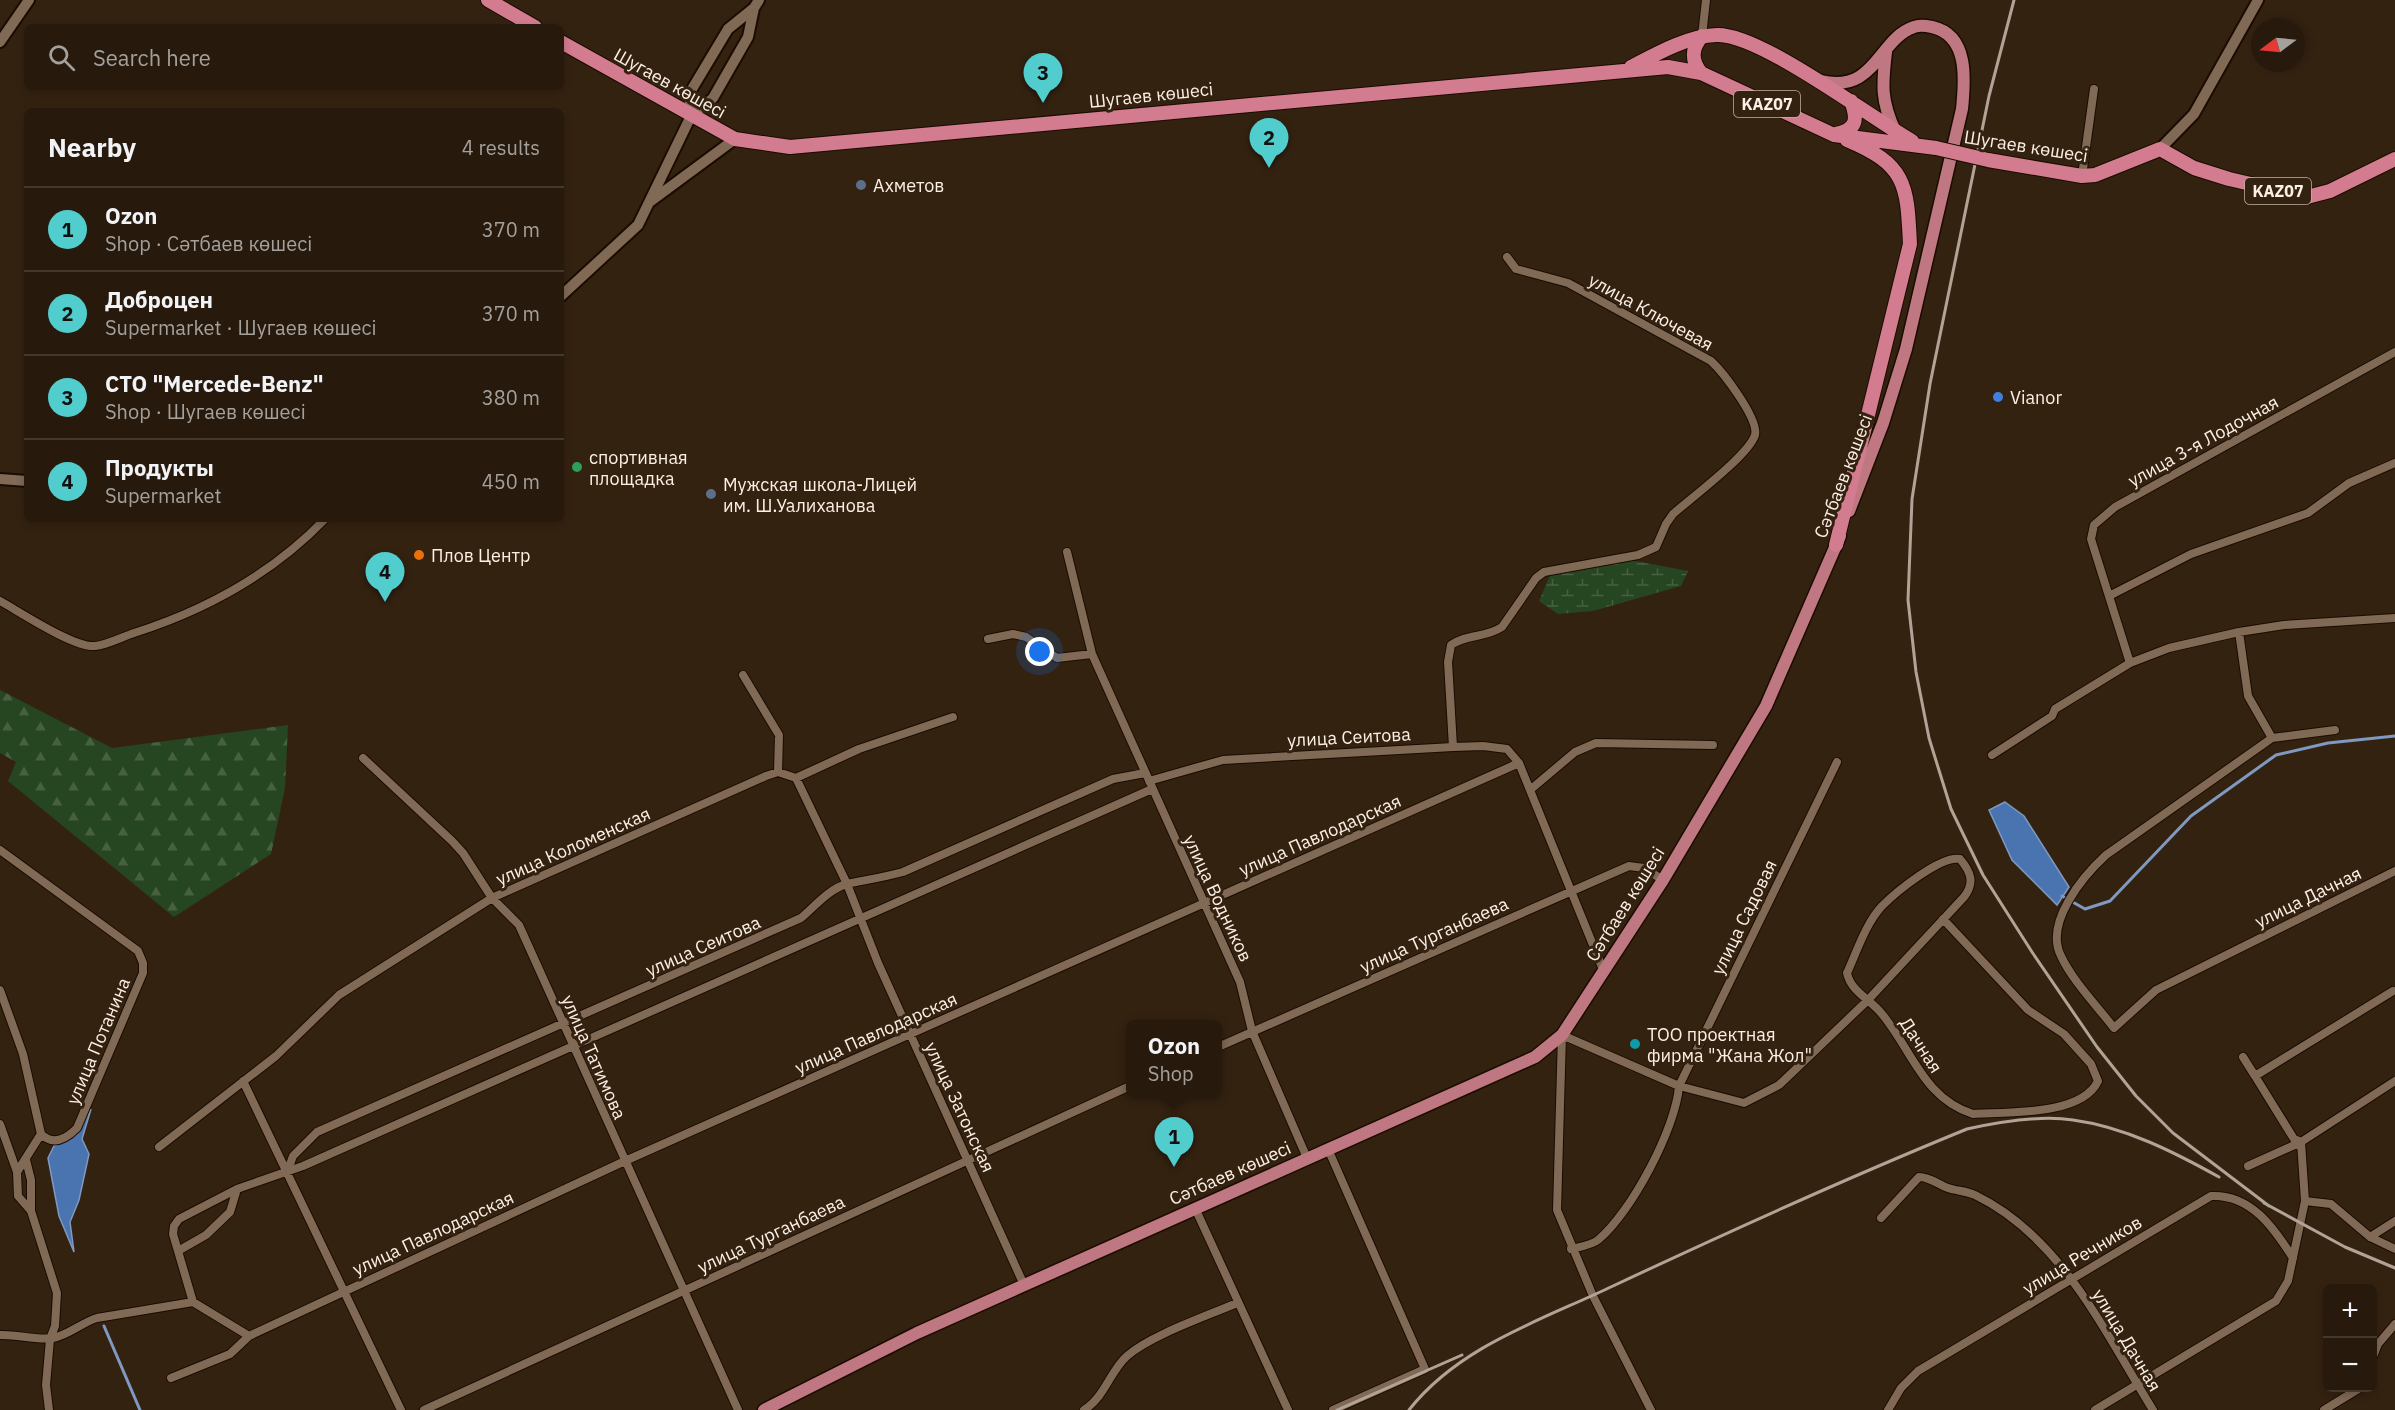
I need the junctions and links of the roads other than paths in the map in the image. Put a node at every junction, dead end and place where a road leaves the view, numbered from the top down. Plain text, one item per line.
1 (29, 0) edge
2 (488, 0) edge
3 (1706, 0) edge
4 (2258, 0) edge
5 (757, 4) edge
6 (530, 24) edge
7 (1702, 36) junction
8 (0, 42) edge
9 (564, 44) edge
10 (1886, 52) junction
11 (1626, 69) junction
12 (1701, 73) junction
13 (1814, 80) junction
14 (2094, 89) dead end
15 (1851, 101) junction
16 (692, 116) junction
17 (1895, 131) junction
18 (1834, 135) junction
19 (735, 139) junction
20 (1919, 144) junction
21 (2160, 149) junction
22 (2395, 159) edge
23 (2082, 176) junction
24 (649, 203) junction
25 (1507, 257) dead end
26 (564, 293) edge
27 (2395, 352) edge
28 (2395, 463) edge
29 (0, 479) edge
30 (24, 481) edge
31 (322, 522) edge
32 (1836, 545) junction
33 (1067, 552) dead end
34 (2109, 596) junction
35 (0, 601) edge
36 (2395, 618) edge
37 (2239, 632) junction
38 (988, 639) dead end
39 (1092, 654) junction
40 (2130, 663) junction
41 (743, 675) dead end
42 (953, 717) dead end
43 (2335, 730) dead end
44 (2272, 738) junction
45 (1713, 745) dead end
46 (1453, 747) junction
47 (1992, 755) dead end
48 (363, 758) dead end
49 (1837, 762) dead end
50 (1519, 763) junction
51 (778, 772) junction
52 (1145, 773) junction
53 (796, 778) junction
54 (1150, 785) junction
55 (1530, 790) junction
56 (0, 850) edge
57 (2395, 871) edge
58 (1663, 880) junction
59 (847, 884) junction
60 (1571, 891) junction
61 (492, 898) junction
62 (1204, 904) junction
63 (861, 918) junction
64 (1943, 919) junction
65 (1604, 972) junction
66 (0, 990) edge
67 (2393, 991) dead end
68 (1868, 1000) junction
69 (563, 1024) junction
70 (1252, 1031) junction
71 (910, 1035) junction
72 (1562, 1035) junction
73 (1222, 1045) edge
74 (574, 1046) junction
75 (2243, 1057) dead end
76 (2255, 1076) junction
77 (243, 1081) junction
78 (2395, 1081) edge
79 (1679, 1086) junction
80 (1126, 1088) edge
81 (0, 1124) edge
82 (41, 1134) junction
83 (2301, 1142) junction
84 (159, 1147) dead end
85 (1328, 1149) junction
86 (1307, 1158) junction
87 (26, 1160) junction
88 (967, 1160) junction
89 (625, 1161) junction
90 (2248, 1166) dead end
91 (288, 1170) junction
92 (17, 1172) junction
93 (237, 1188) junction
94 (2305, 1201) junction
95 (1195, 1208) junction
96 (31, 1211) junction
97 (1881, 1218) dead end
98 (2395, 1221) edge
99 (2370, 1237) junction
100 (1571, 1249) junction
101 (2395, 1249) edge
102 (178, 1251) junction
103 (2293, 1258) junction
104 (2073, 1278) junction
105 (1024, 1285) junction
106 (344, 1291) junction
107 (682, 1291) junction
108 (193, 1302) junction
109 (1237, 1302) junction
110 (2395, 1324) edge
111 (0, 1335) edge
112 (249, 1336) junction
113 (50, 1339) junction
114 (2377, 1347) edge
115 (171, 1378) dead end
116 (2137, 1384) junction
117 (2353, 1392) edge
118 (49, 1410) edge
119 (401, 1410) edge
120 (424, 1410) edge
121 (738, 1410) edge
122 (764, 1410) edge
123 (1084, 1410) edge
124 (1288, 1410) edge
125 (1333, 1410) edge
126 (1650, 1410) edge
127 (1888, 1410) edge
128 (2095, 1410) edge
129 (2153, 1410) edge
130 (2324, 1410) edge

1 - 8 main road
2 - 6 highway
3 - 7 street
4 - 21 main road, Шугаев көшесі
5 - 16 main road
5 - 16 main road
7 - 11 highway, Шугаев көшесі / KAZ07
7 - 12 highway
7 - 13 highway, Шугаев көшесі / KAZ07
9 - 16 highway, Шугаев көшесі / KAZ07
10 - 13 main road, Сәтбаев көшесі
10 - 17 main road
10 - 32 main road, Сәтбаев көшесі
11 - 12 highway, Шугаев көшесі / KAZ07
11 - 19 highway, Шугаев көшесі / KAZ07
12 - 18 highway, Шугаев көшесі / KAZ07
13 - 15 highway, Шугаев көшесі / KAZ07
14 - 23 street
15 - 17 highway, KAZ07
15 - 18 highway
16 - 19 highway, Шугаев көшесі / KAZ07
16 - 24 main road
17 - 20 highway, Шугаев көшесі
18 - 20 highway, Шугаев көшесі / KAZ07
18 - 32 highway
19 - 24 main road
20 - 23 highway, Шугаев көшесі / KAZ07, bridge
21 - 22 highway, KAZ07
21 - 23 highway, Шугаев көшесі / KAZ07
24 - 26 main road
25 - 46 street, улица Ключевая
27 - 34 street, улица 3-я Лодочная
28 - 34 street
29 - 30 main road
31 - 35 street
32 - 58 main road, Сәтбаев көшесі
33 - 39 street, улица Водников
34 - 40 street, улица 3-я Лодочная
36 - 37 street
37 - 40 street
37 - 44 street
38 - 39 street
39 - 52 street, улица Водников
40 - 47 street
41 - 51 street
42 - 53 street
43 - 44 street
44 - 57 street, улица Дачная
45 - 55 street
46 - 50 street, улица Сеитова
46 - 54 street, улица Сеитова
48 - 61 street, улица Татимова
49 - 79 street, улица Садовая
50 - 55 street
50 - 62 street, улица Павлодарская
51 - 53 street
51 - 61 street, улица Коломенская
52 - 54 street, улица Водников
52 - 59 street, улица Сеитова
53 - 59 street, улица Затонская
54 - 62 street, улица Водников
54 - 63 street, улица Сеитова
55 - 60 street
56 - 82 street, улица Потанина
58 - 60 street, улица Турганбаева
58 - 65 main road, Сәтбаев көшесі
59 - 63 street, улица Затонская
59 - 69 street, улица Сеитова
60 - 65 street
60 - 70 street, улица Турганбаева
61 - 69 street, улица Татимова
61 - 77 street, улица Коломенская
62 - 70 street, улица Водников
62 - 71 street, улица Павлодарская
63 - 71 street, улица Затонская
63 - 74 street, улица Сеитова
64 - 68 street
64 - 68 street, Дачная
64 - 68 street, Дачная
65 - 72 main road, Сәтбаев көшесі
66 - 82 street
67 - 76 street
68 - 79 street
69 - 74 street, улица Татимова
69 - 91 street, улица Сеитова
70 - 73 street, улица Турганбаева
70 - 86 street, улица Водников
71 - 88 street, улица Затонская
71 - 89 street, улица Павлодарская
72 - 79 street
72 - 85 main road, Сәтбаев көшесі
72 - 100 street
74 - 89 street, улица Татимова
74 - 91 street, улица Сеитова
75 - 76 street
76 - 83 street
77 - 84 street, улица Коломенская
77 - 91 street
78 - 83 street
79 - 100 street, улица Садовая
80 - 88 street, улица Турганбаева
81 - 92 street
82 - 87 street
83 - 90 street
83 - 94 street
85 - 86 main road, Сәтбаев көшесі
85 - 125 street
86 - 95 main road, Сәтбаев көшесі
87 - 92 street
87 - 96 street
88 - 105 street, улица Затонская
88 - 107 street, улица Турганбаева
89 - 106 street, улица Павлодарская
89 - 107 street, улица Татимова
91 - 93 street, улица Сеитова
91 - 106 street
92 - 96 street
93 - 102 street
93 - 102 street, улица Сеитова
94 - 99 street
94 - 103 street
95 - 105 main road, Сәтбаев көшесі
95 - 109 street
96 - 113 street
97 - 104 street, улица Дачная
98 - 99 street
99 - 101 street
100 - 126 street
102 - 108 street, улица Сеитова
103 - 104 street, улица Речников
103 - 116 street
104 - 116 street, улица Дачная
104 - 127 street, улица Речников
105 - 122 main road, Сәтбаев көшесі
106 - 112 street, улица Павлодарская
106 - 119 street
107 - 120 street, улица Турганбаева
107 - 121 street, улица Татимова
108 - 112 street
108 - 113 street
109 - 123 street
109 - 124 street
110 - 114 street
111 - 113 street
112 - 115 street, улица Павлодарская
113 - 118 street
116 - 128 street
116 - 129 street, улица Дачная
117 - 130 street

